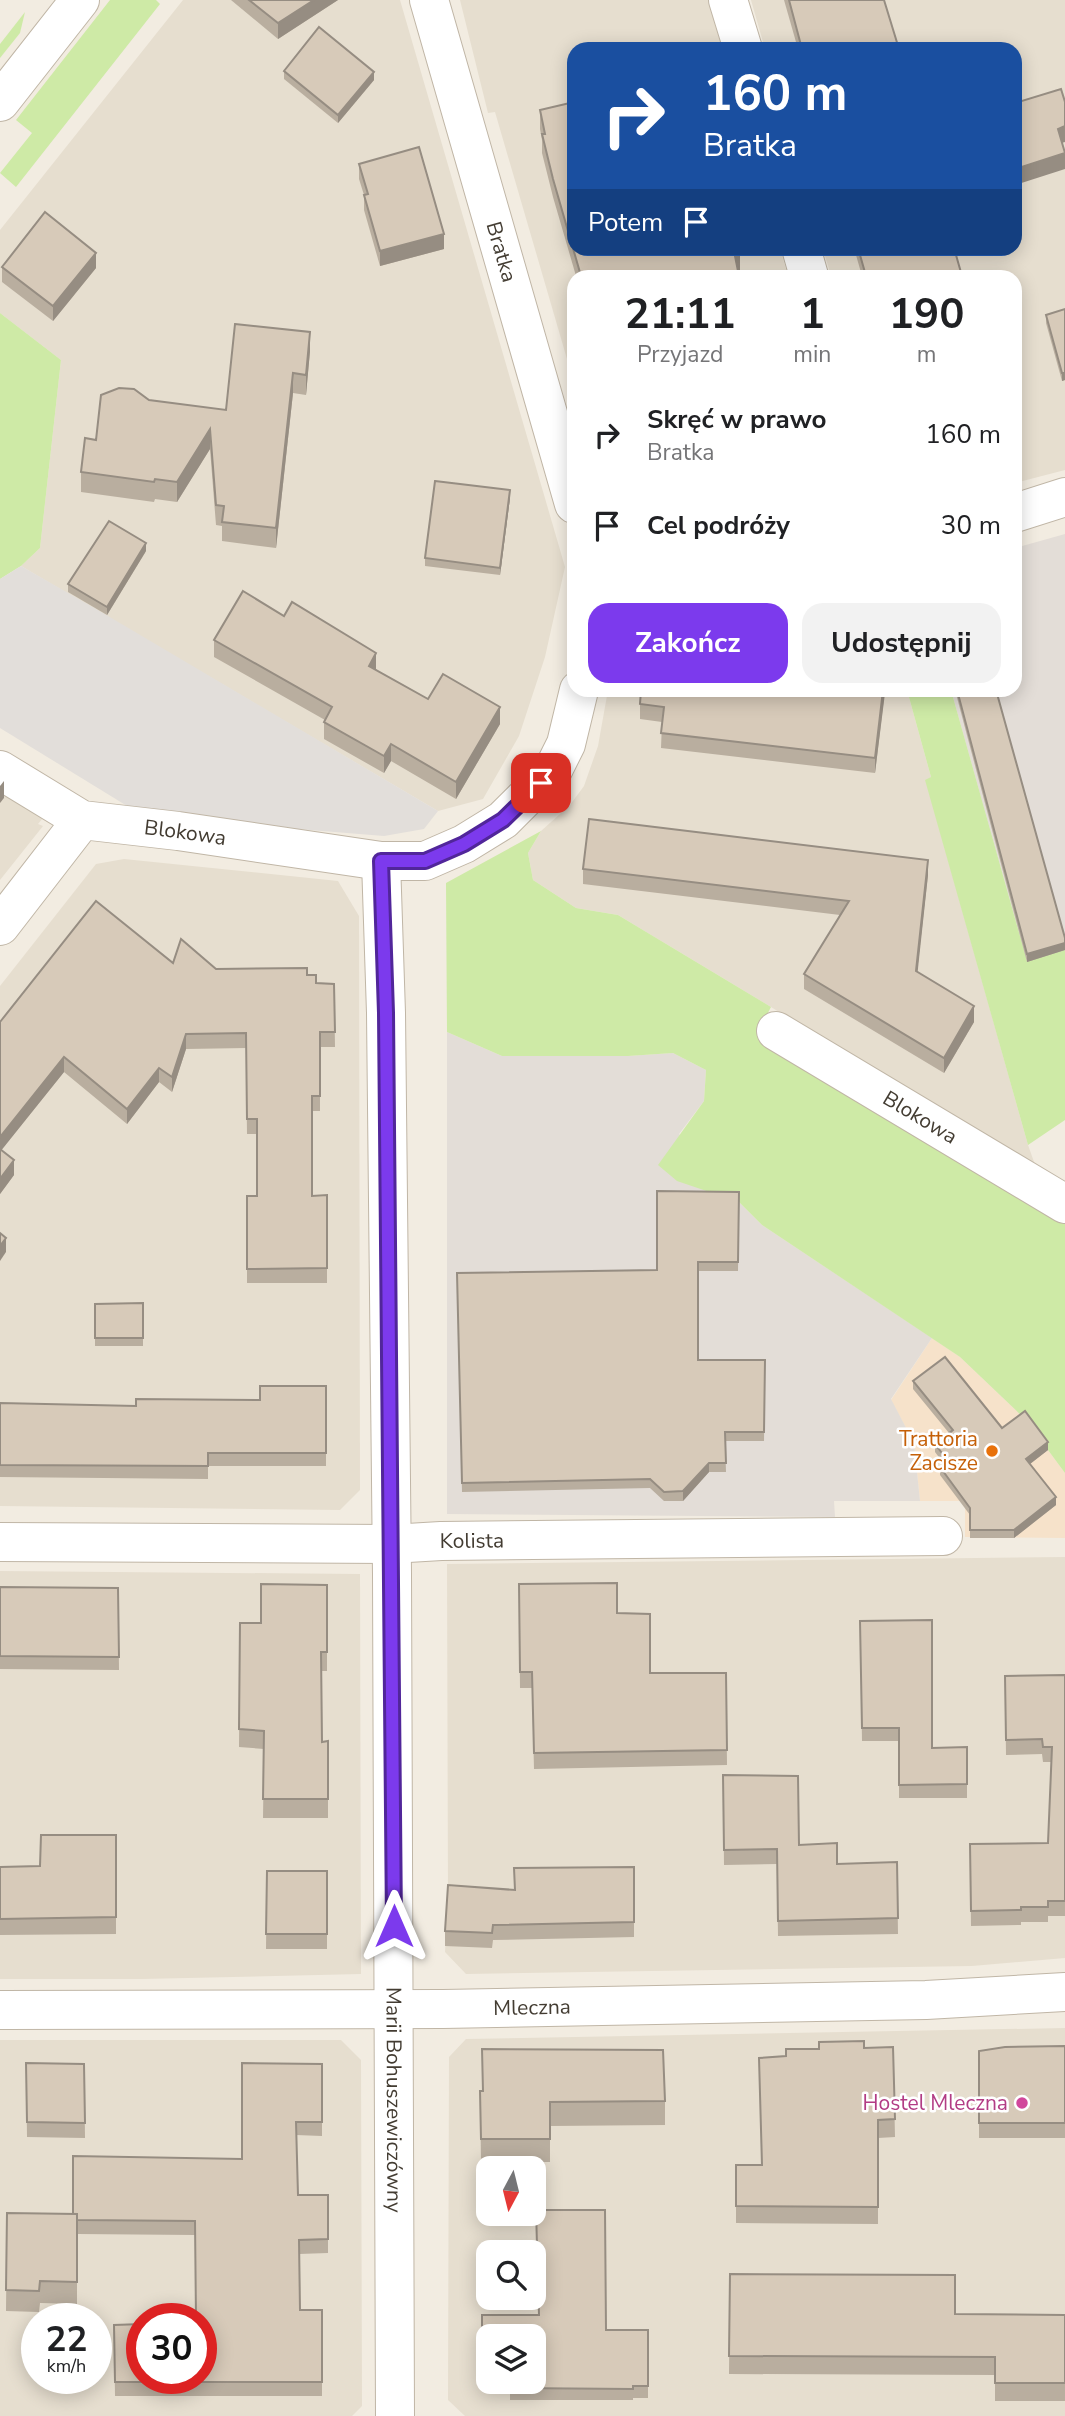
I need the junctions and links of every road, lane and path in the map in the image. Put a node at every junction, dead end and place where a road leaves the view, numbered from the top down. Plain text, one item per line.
1 (429, 0) edge
2 (728, 0) edge
3 (75, 2) edge
4 (741, 42) edge
5 (0, 102) edge
6 (567, 481) edge
7 (1065, 497) edge
8 (1022, 511) edge
9 (577, 697) edge
10 (0, 770) edge
11 (82, 820) junction
12 (381, 861) junction
13 (0, 926) edge
14 (776, 1031) dead end
15 (1065, 1205) edge
16 (943, 1536) dead end
17 (0, 1542) edge
18 (391, 1544) junction
19 (1065, 1992) edge
20 (0, 2010) edge
21 (394, 2010) junction
22 (395, 2416) edge

1 - 6 street, Bratka
2 - 4 street
3 - 5 street
7 - 8 street
9 - 12 street
10 - 11 street, Blokowa
11 - 12 street, Blokowa
11 - 13 street
12 - 18 street, Marii Bohuszewiczówny
14 - 15 street, Blokowa
16 - 18 street, Kolista
17 - 18 street, Kolista
18 - 21 street, Marii Bohuszewiczówny
19 - 21 street, Mleczna
20 - 21 street, Mleczna
21 - 22 street, Marii Bohuszewiczówny

